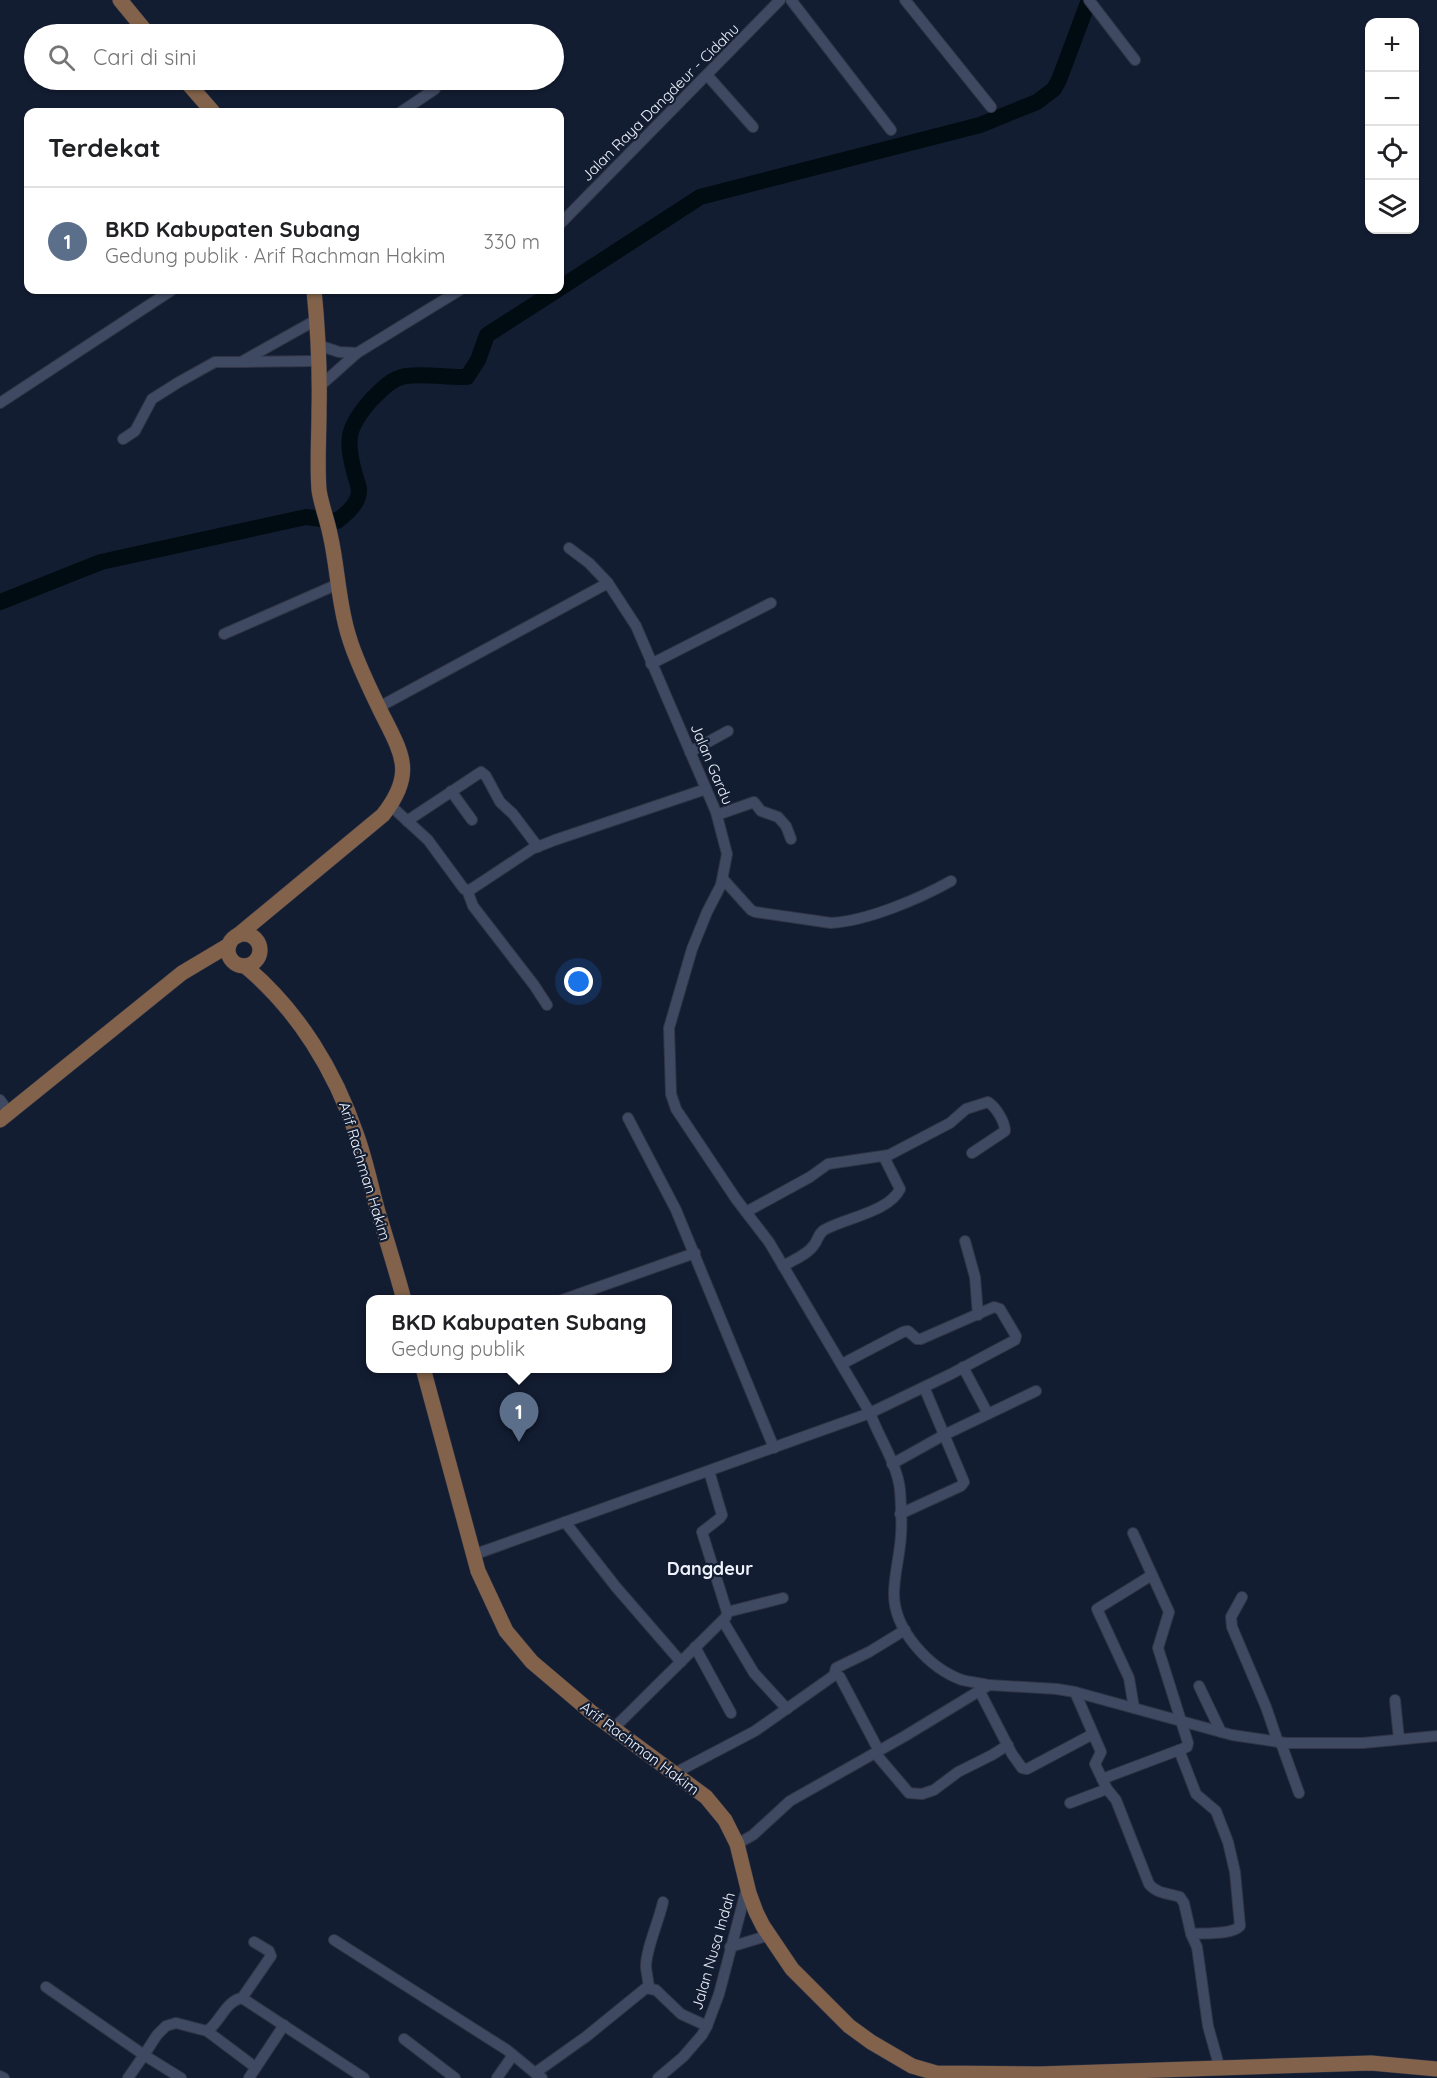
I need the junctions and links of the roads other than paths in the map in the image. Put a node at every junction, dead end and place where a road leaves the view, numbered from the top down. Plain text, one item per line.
1 (120, 0) edge
2 (780, 0) edge
3 (791, 0) edge
4 (905, 0) edge
5 (1093, 2) edge
6 (140, 24) edge
7 (1135, 60) dead end
8 (707, 75) junction
9 (194, 90) edge
10 (432, 90) edge
11 (991, 107) dead end
12 (210, 108) edge
13 (407, 108) edge
14 (753, 128) dead end
15 (891, 130) dead end
16 (564, 220) edge
17 (166, 294) edge
18 (314, 294) edge
19 (453, 294) edge
20 (316, 320) junction
21 (318, 345) junction
22 (357, 353) junction
23 (318, 361) junction
24 (241, 362) junction
25 (320, 386) junction
26 (0, 403) edge
27 (123, 439) dead end
28 (569, 548) dead end
29 (608, 583) junction
30 (338, 584) junction
31 (771, 603) dead end
32 (224, 634) dead end
33 (651, 664) junction
34 (379, 707) junction
35 (728, 731) dead end
36 (690, 752) junction
37 (706, 789) junction
38 (451, 791) junction
39 (391, 806) junction
40 (717, 815) junction
41 (472, 820) dead end
42 (407, 821) junction
43 (791, 838) dead end
44 (538, 847) junction
45 (723, 879) junction
46 (951, 881) dead end
47 (467, 890) junction
48 (240, 939) junction
49 (258, 957) junction
50 (199, 962) junction
51 (240, 965) junction
52 (267, 986) junction
53 (547, 1005) dead end
54 (0, 1100) edge
55 (5, 1117) edge
56 (628, 1118) dead end
57 (972, 1153) dead end
58 (885, 1157) junction
59 (746, 1212) junction
60 (965, 1241) dead end
61 (695, 1253) junction
62 (783, 1266) junction
63 (403, 1295) edge
64 (574, 1295) edge
65 (978, 1315) junction
66 (842, 1364) junction
67 (963, 1367) junction
68 (424, 1373) edge
69 (924, 1387) junction
70 (1036, 1391) dead end
71 (988, 1414) junction
72 (864, 1415) junction
73 (944, 1435) junction
74 (774, 1448) junction
75 (892, 1464) junction
76 (709, 1471) junction
77 (900, 1514) junction
78 (565, 1522) junction
79 (1132, 1533) dead end
80 (473, 1555) junction
81 (1152, 1575) junction
82 (1242, 1597) dead end
83 (783, 1598) dead end
84 (725, 1617) junction
85 (905, 1630) junction
86 (695, 1647) junction
87 (681, 1662) junction
88 (834, 1675) junction
89 (982, 1686) junction
90 (1199, 1686) dead end
91 (1075, 1692) junction
92 (1395, 1700) dead end
93 (1134, 1708) junction
94 (787, 1709) junction
95 (731, 1713) dead end
96 (1183, 1722) junction
97 (614, 1728) junction
98 (1221, 1732) junction
99 (1093, 1734) junction
100 (1437, 1736) edge
101 (1399, 1739) junction
102 (1279, 1743) junction
103 (1008, 1745) junction
104 (1179, 1750) junction
105 (877, 1752) junction
106 (675, 1773) junction
107 (1105, 1784) junction
108 (1299, 1793) dead end
109 (1070, 1803) dead end
110 (737, 1844) junction
111 (748, 1884) junction
112 (663, 1902) dead end
113 (1191, 1934) junction
114 (770, 1935) junction
115 (334, 1940) dead end
116 (254, 1942) dead end
117 (730, 1947) junction
118 (46, 1987) dead end
119 (650, 1988) junction
120 (242, 1998) junction
121 (284, 2025) junction
122 (707, 2026) junction
123 (207, 2031) junction
124 (404, 2040) dead end
125 (144, 2055) junction
126 (513, 2055) junction
127 (255, 2067) junction
128 (1220, 2069) junction
129 (1437, 2069) edge
130 (538, 2075) edge
131 (128, 2078) edge
132 (182, 2078) edge
133 (249, 2078) edge
134 (364, 2078) edge
135 (454, 2078) edge
136 (497, 2078) edge
137 (658, 2078) edge

1 - 6 main road
2 - 8 street, Jalan Raya Dangdeur - Cidahu
3 - 15 street
4 - 11 street
5 - 7 street
8 - 14 street
8 - 16 street, Jalan Raya Dangdeur - Cidahu
9 - 12 main road
10 - 13 street
17 - 26 street
18 - 20 main road
19 - 22 street
20 - 21 main road
20 - 24 street
21 - 22 street
21 - 23 main road
22 - 25 street
23 - 24 street
23 - 25 main road
24 - 27 street
25 - 30 main road
28 - 29 street, Jalan Gardu
29 - 33 street, Jalan Gardu
29 - 34 street
30 - 32 street
30 - 34 main road
31 - 33 street
33 - 36 street, Jalan Gardu
34 - 39 main road
35 - 36 street
36 - 37 street, Jalan Gardu
37 - 40 street, Jalan Gardu
37 - 44 street
38 - 41 street
38 - 42 street
38 - 44 street
39 - 42 street
39 - 48 main road
40 - 43 street
40 - 45 street, Jalan Gardu
42 - 47 street
44 - 47 street
45 - 46 street
45 - 59 street, Jalan Gardu
47 - 53 street
48 - 49 main road
48 - 50 main road
48 - 51 main road
49 - 51 main road
49 - 52 main road
50 - 51 main road
50 - 55 main road
51 - 52 main road, Arif Rachman Hakim
52 - 63 main road, Arif Rachman Hakim
54 - 55 street
56 - 61 street
57 - 58 street
58 - 59 street
58 - 62 street
59 - 62 street, Jalan Gardu
60 - 65 street
61 - 64 street
61 - 74 street
62 - 66 street, Jalan Gardu
65 - 66 street
65 - 67 street
66 - 72 street, Jalan Gardu
67 - 69 street
67 - 71 street
68 - 80 main road, Arif Rachman Hakim
69 - 72 street
69 - 73 street
70 - 71 street
71 - 73 street
72 - 74 street
72 - 75 street, Jalan Gardu
73 - 75 street
73 - 77 street
74 - 76 street
75 - 77 street, Jalan Gardu
76 - 78 street
76 - 84 street
77 - 85 street, Jalan Gardu
78 - 80 street
78 - 87 street
79 - 81 street
80 - 97 main road, Arif Rachman Hakim
81 - 93 street
81 - 96 street
82 - 102 street
83 - 84 street
84 - 86 street
84 - 94 street
85 - 88 street
85 - 89 street
86 - 87 street
86 - 95 street
87 - 97 street
88 - 94 street
88 - 105 street
89 - 91 street
89 - 103 street
89 - 105 street
90 - 98 street
91 - 93 street
91 - 99 street
92 - 101 street
93 - 96 street
94 - 106 street
96 - 98 street
96 - 104 street
97 - 106 main road, Arif Rachman Hakim
98 - 102 street
99 - 103 street
99 - 107 street
100 - 101 street
101 - 102 street
102 - 108 street
103 - 105 street
104 - 107 street
104 - 113 street
105 - 110 street
106 - 110 main road, Arif Rachman Hakim
107 - 109 street
107 - 113 street
110 - 111 main road, Arif Rachman Hakim
111 - 114 main road, Arif Rachman Hakim
111 - 117 street, Jalan Nusa Indah
112 - 119 street
113 - 128 street
114 - 117 street
114 - 128 main road, Arif Rachman Hakim
115 - 126 street
116 - 120 street
117 - 122 street, Jalan Nusa Indah
118 - 125 street
119 - 122 street
119 - 130 street
120 - 121 street
120 - 123 street
121 - 127 street
121 - 134 street
122 - 137 street, Jalan Nusa Indah
123 - 125 street
123 - 127 street
124 - 135 street
125 - 131 street
125 - 132 street
126 - 130 street
126 - 136 street
127 - 133 street
128 - 129 main road, Arif Rachman Hakim

